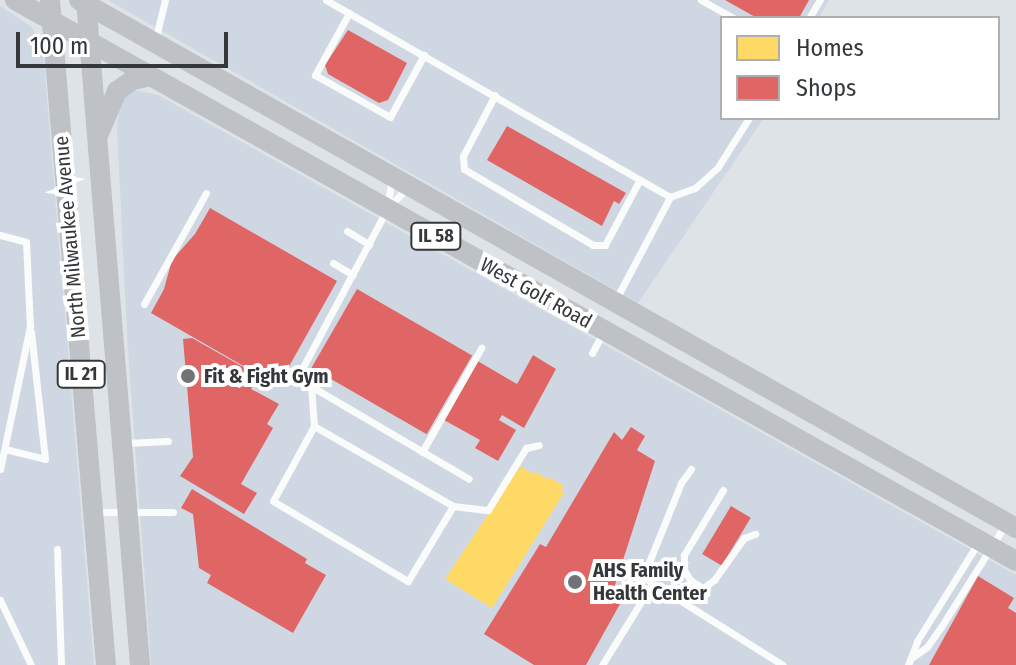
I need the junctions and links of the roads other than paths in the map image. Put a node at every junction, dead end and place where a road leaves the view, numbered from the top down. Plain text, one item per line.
1 (15, 0) edge
2 (50, 0) edge
3 (165, 0) edge
4 (326, 0) edge
5 (701, 0) edge
6 (84, 1) edge
7 (349, 13) junction
8 (729, 16) edge
9 (52, 21) junction
10 (89, 42) junction
11 (155, 43) junction
12 (424, 55) junction
13 (150, 76) junction
14 (495, 95) junction
15 (748, 120) edge
16 (97, 140) junction
17 (401, 181) junction
18 (639, 181) junction
19 (206, 193) dead end
20 (670, 197) junction
21 (387, 209) junction
22 (347, 231) dead end
23 (0, 235) edge
24 (369, 244) junction
25 (333, 263) dead end
26 (353, 275) junction
27 (615, 301) junction
28 (144, 304) dead end
29 (30, 326) junction
30 (604, 331) junction
31 (481, 348) dead end
32 (592, 353) dead end
33 (311, 386) junction
34 (314, 426) junction
35 (168, 441) dead end
36 (122, 443) junction
37 (539, 445) dead end
38 (5, 449) junction
39 (422, 452) junction
40 (0, 469) edge
41 (691, 469) dead end
42 (469, 479) dead end
43 (723, 490) dead end
44 (453, 506) junction
45 (93, 512) junction
46 (128, 512) junction
47 (173, 512) dead end
48 (1011, 525) edge
49 (755, 534) dead end
50 (985, 544) junction
51 (57, 549) dead end
52 (1016, 561) edge
53 (652, 584) junction
54 (0, 600) edge
55 (913, 657) junction
56 (31, 665) edge
57 (61, 665) edge
58 (106, 665) edge
59 (140, 665) edge
60 (602, 665) edge
61 (783, 665) edge
62 (908, 665) edge

1 - 9 main road, West Golf Road / IL 58
2 - 9 main road, North Milwaukee Avenue / IL 21
3 - 11 lane
4 - 7 lane
5 - 8 lane
6 - 10 main road, North Milwaukee Avenue / IL 21
6 - 11 main road, West Golf Road / IL 58
7 - 12 lane
7 - 12 lane
9 - 10 main road, West Golf Road / IL 58
9 - 45 main road, North Milwaukee Avenue / IL 21
10 - 13 main road, West Golf Road / IL 58
10 - 16 main road, North Milwaukee Avenue / IL 21
11 - 17 main road, West Golf Road / IL 58
12 - 14 lane
13 - 16 main road
13 - 21 main road, West Golf Road / IL 58
14 - 18 lane
14 - 18 lane
15 - 20 lane
16 - 36 main road, North Milwaukee Avenue / IL 21
17 - 21 lane
17 - 21 lane
17 - 27 main road, West Golf Road / IL 58
18 - 20 lane
19 - 28 lane
20 - 27 lane
21 - 24 lane
21 - 30 main road, West Golf Road / IL 58
22 - 24 lane
23 - 29 lane
24 - 26 lane
25 - 26 lane
26 - 33 lane
27 - 48 main road, West Golf Road / IL 58
29 - 38 lane
29 - 38 lane
30 - 32 lane
30 - 50 main road, West Golf Road / IL 58
31 - 39 lane
33 - 34 lane
33 - 39 lane
34 - 44 lane
34 - 44 lane
35 - 36 lane
36 - 46 main road, North Milwaukee Avenue / IL 21
37 - 44 lane
38 - 40 lane
39 - 42 lane
41 - 53 lane
43 - 49 lane
45 - 46 lane
45 - 58 main road, North Milwaukee Avenue / IL 21
46 - 47 lane
46 - 59 main road, North Milwaukee Avenue / IL 21
48 - 50 lane
50 - 52 main road, West Golf Road / IL 58
50 - 55 lane
50 - 55 lane
51 - 57 lane
53 - 60 lane
53 - 61 lane
54 - 56 lane
55 - 62 lane

